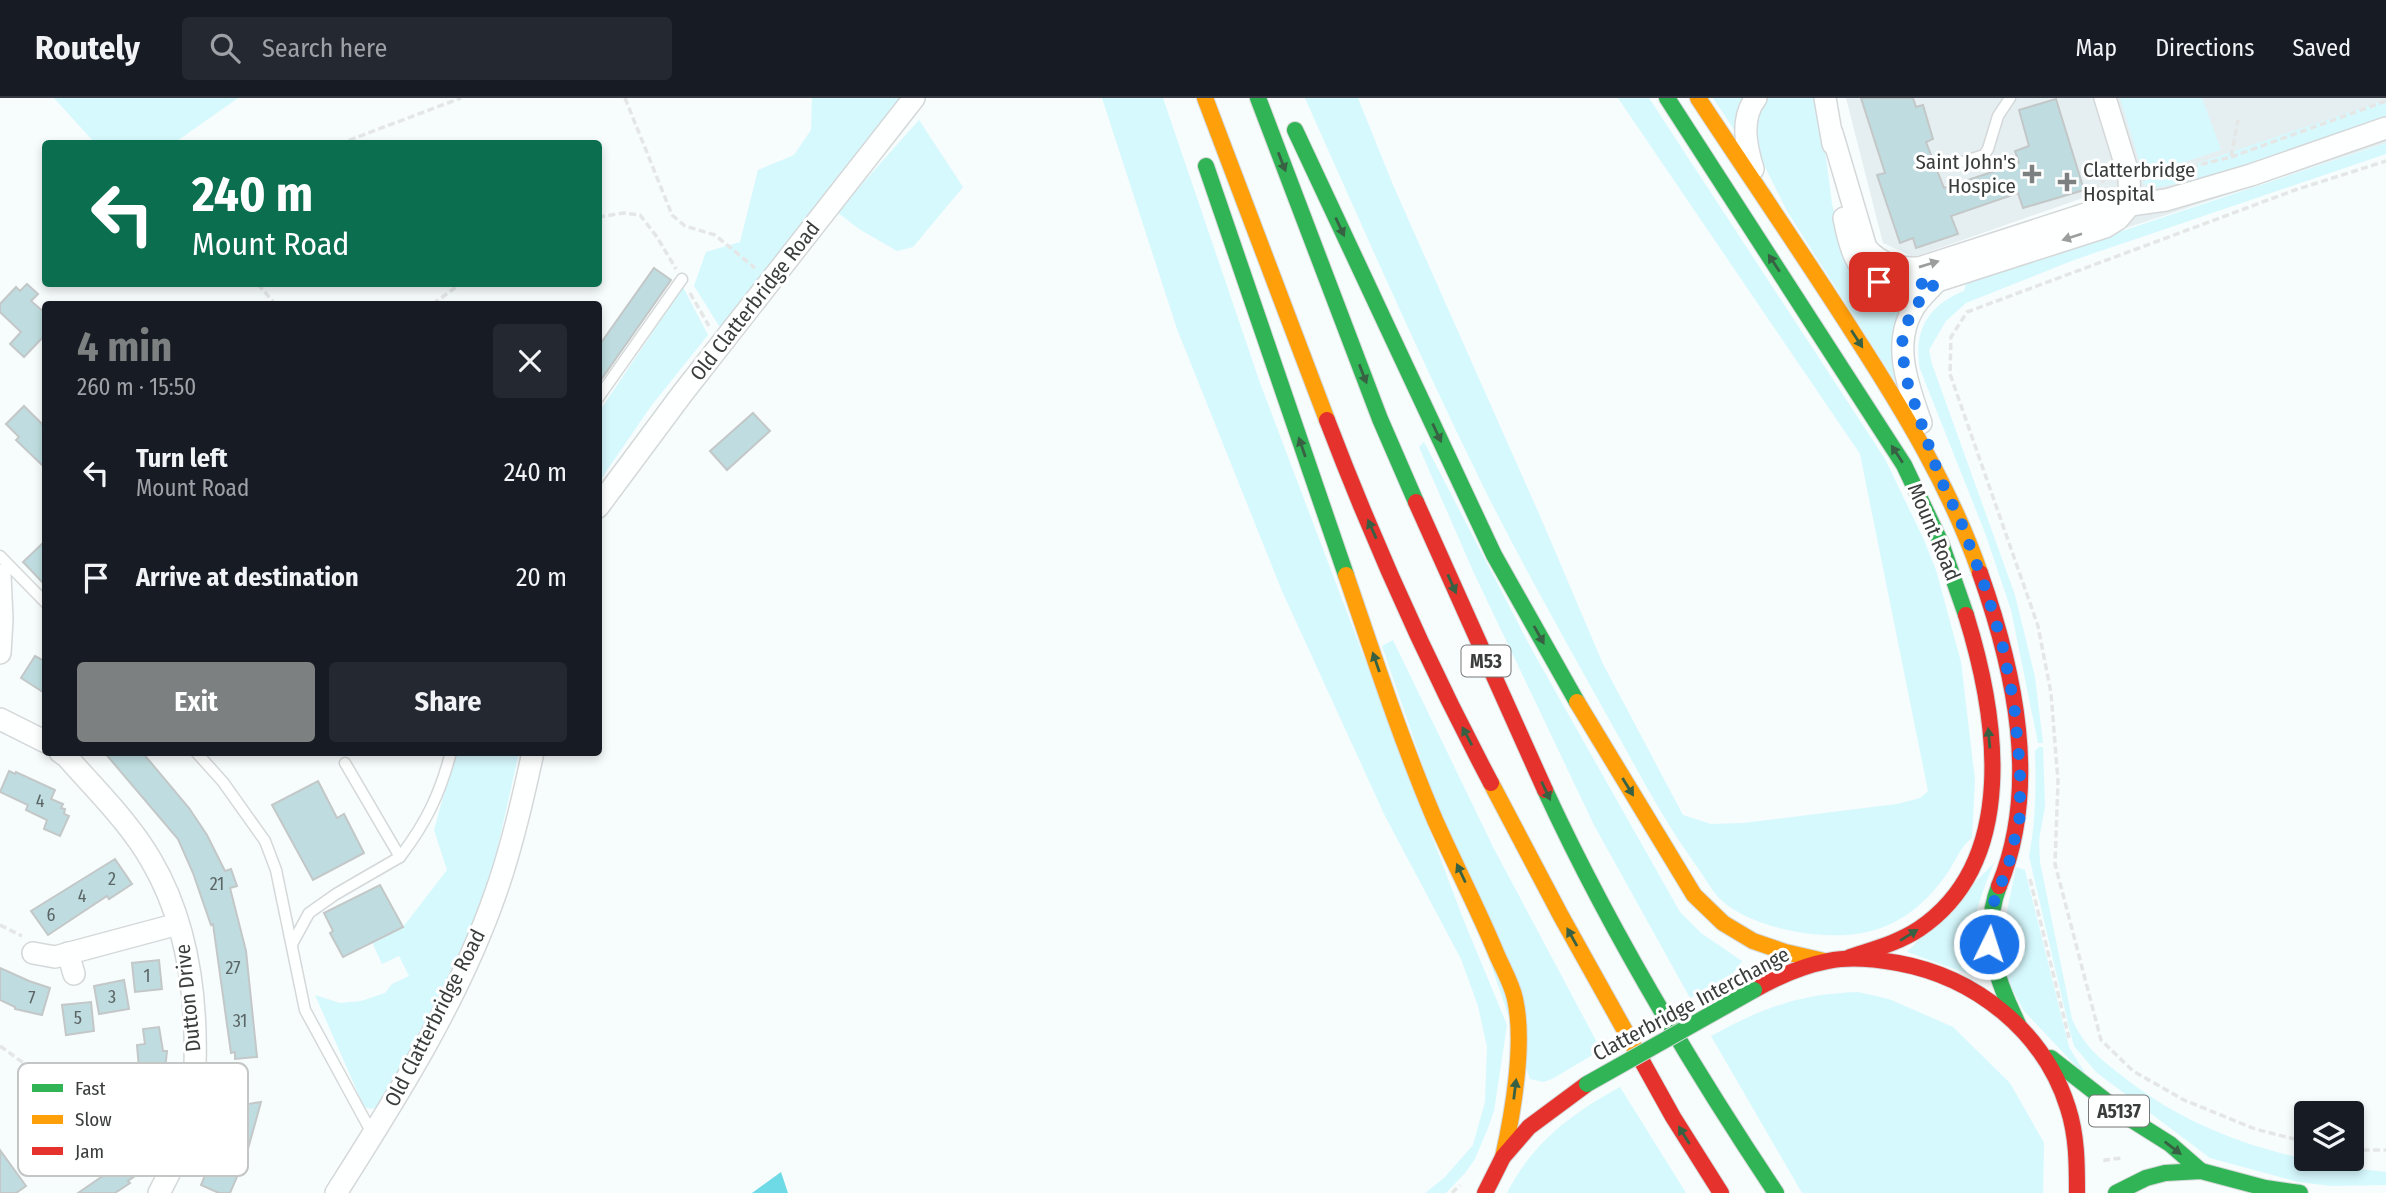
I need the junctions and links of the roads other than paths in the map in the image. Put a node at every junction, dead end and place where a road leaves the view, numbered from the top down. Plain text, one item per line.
1 (914, 98) edge
2 (1205, 98) edge
3 (1258, 98) edge
4 (1667, 98) edge
5 (1698, 98) edge
6 (1756, 98) edge
7 (1825, 98) edge
8 (2010, 98) edge
9 (2105, 98) edge
10 (1286, 111) dead end
11 (2386, 128) edge
12 (1832, 132) junction
13 (1199, 146) dead end
14 (1956, 164) dead end
15 (1758, 187) junction
16 (2130, 205) junction
17 (682, 279) road end
18 (1937, 281) junction
19 (602, 392) edge
20 (1939, 476) junction
21 (602, 501) edge
22 (0, 556) edge
23 (0, 575) edge
24 (42, 599) edge
25 (0, 653) edge
26 (0, 719) edge
27 (42, 740) edge
28 (66, 756) edge
29 (200, 756) edge
30 (450, 756) edge
31 (532, 756) edge
32 (345, 763) dead end
33 (400, 857) junction
34 (178, 924) junction
35 (292, 944) junction
36 (33, 953) dead end
37 (68, 953) junction
38 (1845, 959) junction
39 (1824, 961) junction
40 (74, 974) dead end
41 (2018, 1024) junction
42 (2040, 1049) junction
43 (195, 1063) edge
44 (373, 1135) junction
45 (1503, 1157) junction
46 (168, 1176) edge
47 (2210, 1180) edge
48 (159, 1193) edge
49 (336, 1193) edge
50 (1485, 1193) edge
51 (1721, 1193) edge
52 (1776, 1193) edge
53 (2077, 1193) edge
54 (2116, 1193) edge
55 (2300, 1193) edge

1 - 21 street, Old Clatterbridge Road
51 -> 2 main road, M53
3 -> 52 main road, M53
38 -> 4 main road, Mount Road
5 - 15 main road, Mount Road
6 - 15 street
7 - 12 street
8 - 14 lane
9 - 16 street
10 -> 39 main road
11 - 16 street
12 -> 16 street
12 - 18 street
45 -> 13 main road
15 -> 20 main road, Mount Road
16 -> 18 street
17 - 19 lane
18 - 20 street, Mount Road
20 - 41 main road, Mount Road
22 - 24 lane
23 - 25 street
26 - 27 street
28 - 34 street, Dutton Drive
29 - 35 lane
30 - 33 lane
31 - 44 street, Old Clatterbridge Road
32 - 33 lane
33 - 35 lane
34 - 37 street
34 - 43 street, Dutton Drive
35 - 44 lane
36 - 37 street
37 - 40 street
38 - 39 main road, Clatterbridge Interchange
38 - 41 main road, Clatterbridge Interchange
39 - 45 main road, Clatterbridge Interchange, bridge
41 - 42 main road, Clatterbridge Interchange
42 -> 47 main road, A5137
42 - 53 main road, Clatterbridge Interchange
44 - 49 street, Old Clatterbridge Road
45 - 50 main road, Clatterbridge Interchange
46 - 48 street, Dutton Drive
47 - 54 main road, A5137
47 - 55 main road, A5137

